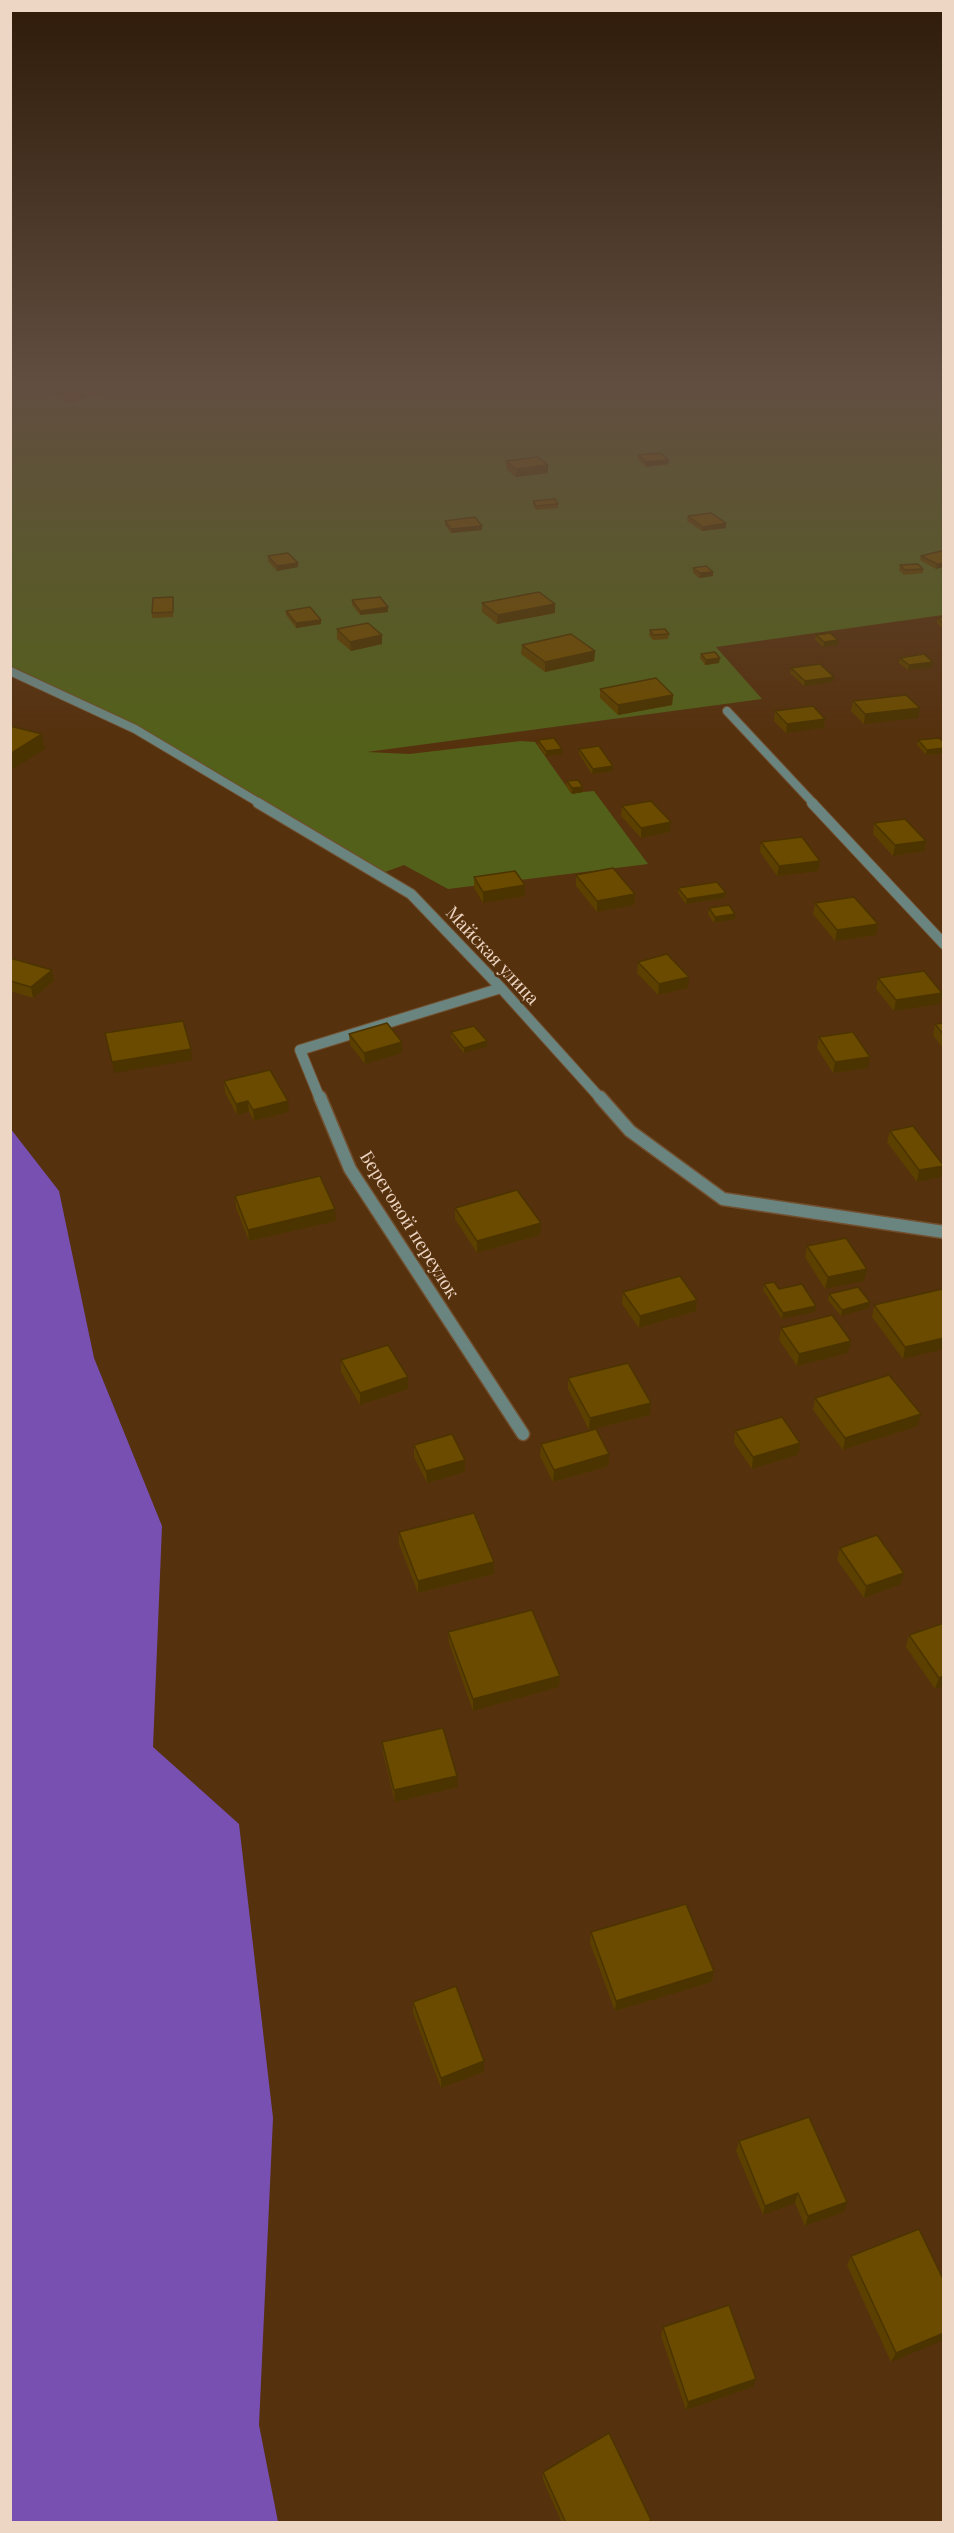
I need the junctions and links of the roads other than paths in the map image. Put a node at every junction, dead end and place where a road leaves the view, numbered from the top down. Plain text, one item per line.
1 (10, 671) edge
2 (727, 711) dead end
3 (944, 944) edge
4 (501, 988) junction
5 (944, 1232) edge
6 (523, 1434) dead end

1 - 4 street, Майская улица
2 - 3 street
4 - 5 street, Майская улица
4 - 6 street, Береговой переулок

